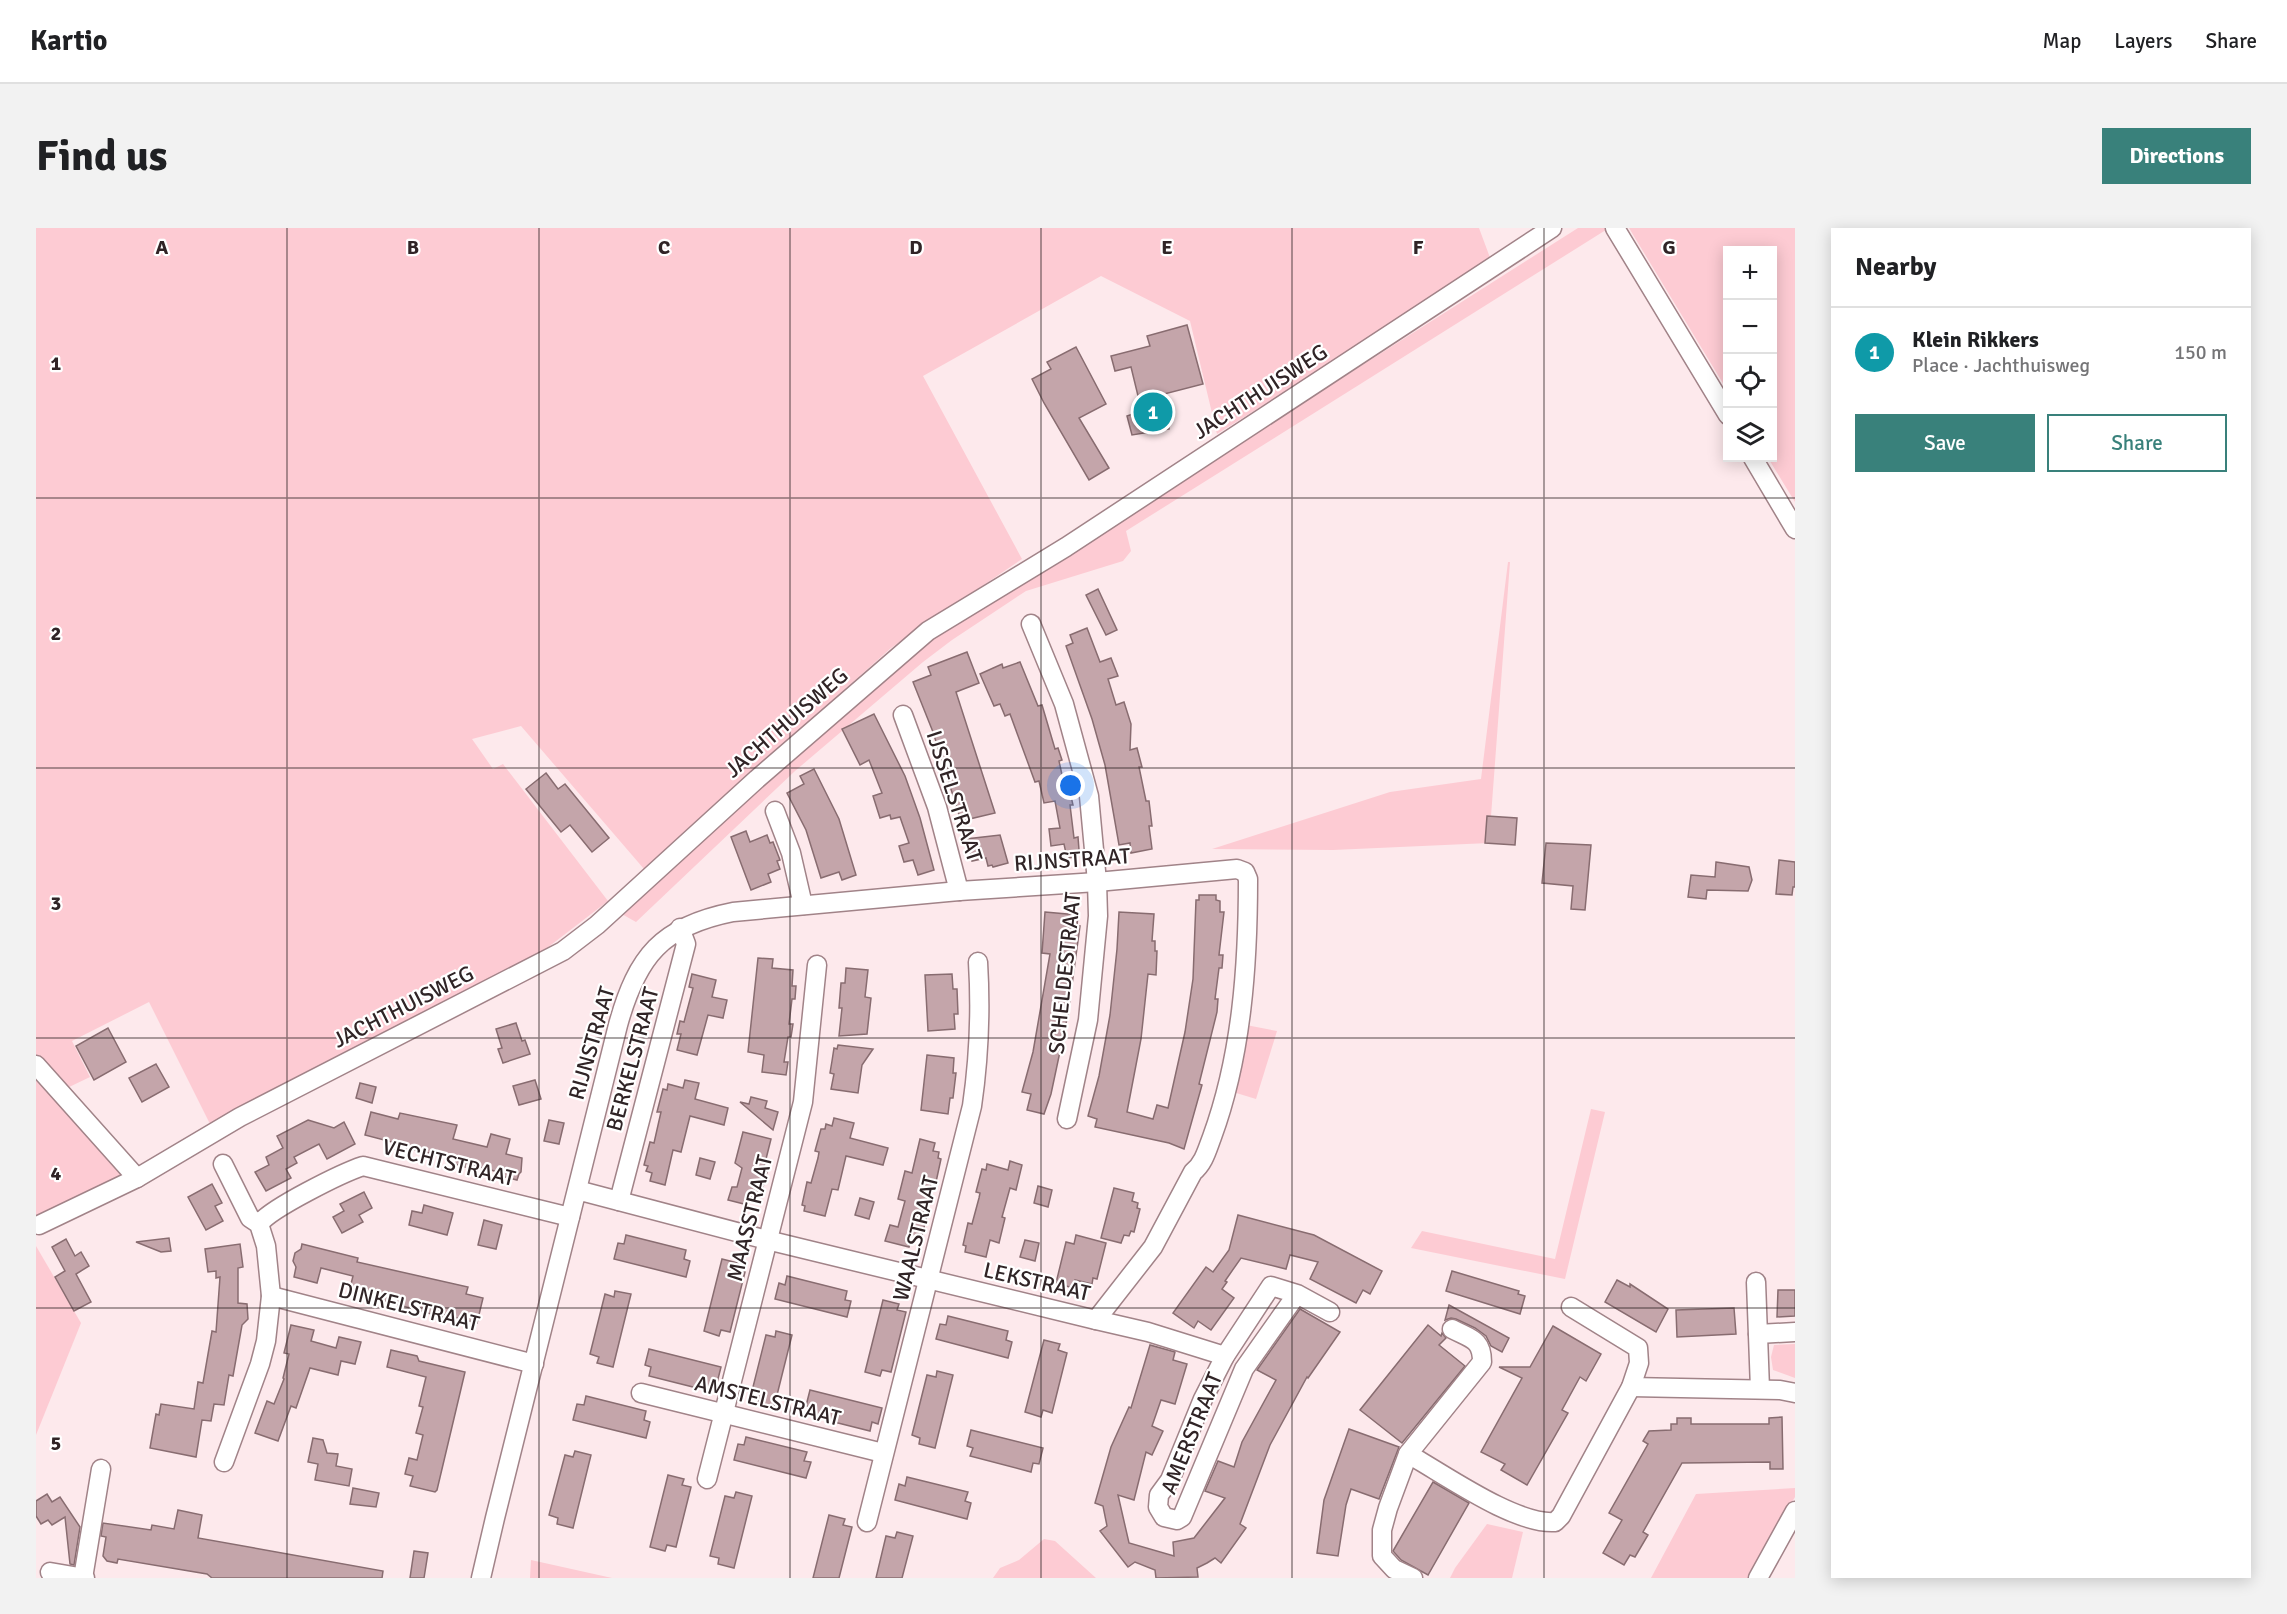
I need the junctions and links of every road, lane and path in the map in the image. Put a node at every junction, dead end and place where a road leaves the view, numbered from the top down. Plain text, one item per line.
1 (1552, 228) edge
2 (1615, 228) edge
3 (1724, 408) edge
4 (1755, 462) edge
5 (1795, 529) edge
6 (1031, 624) dead end
7 (903, 715) dead end
8 (776, 811) dead end
9 (1223, 870) joint
10 (1097, 882) junction
11 (959, 891) junction
12 (803, 905) junction
13 (680, 928) junction
14 (978, 962) dead end
15 (818, 965) dead end
16 (36, 1065) edge
17 (1067, 1119) dead end
18 (223, 1164) dead end
19 (137, 1178) junction
20 (577, 1190) junction
21 (619, 1201) junction
22 (570, 1217) junction
23 (259, 1224) junction
24 (39, 1225) dead end
25 (767, 1240) junction
26 (929, 1280) junction
27 (1756, 1282) dead end
28 (1297, 1294) junction
29 (271, 1296) junction
30 (1571, 1307) dead end
31 (1330, 1312) dead end
32 (1096, 1320) junction
33 (1452, 1329) dead end
34 (1795, 1332) edge
35 (1758, 1334) junction
36 (1225, 1356) junction
37 (534, 1364) junction
38 (1631, 1387) junction
39 (1760, 1389) junction
40 (641, 1393) dead end
41 (1795, 1393) edge
42 (724, 1414) junction
43 (883, 1454) junction
44 (1408, 1454) junction
45 (224, 1462) dead end
46 (100, 1469) dead end
47 (707, 1479) dead end
48 (1795, 1511) edge
49 (867, 1522) dead end
50 (50, 1572) dead end
51 (84, 1578) edge
52 (481, 1578) edge
53 (1413, 1578) edge
54 (1758, 1578) edge

1 - 19 street, JACHTHUISWEG
2 - 3 street
4 - 5 street
6 - 10 street, SCHELDESTRAAT
7 - 11 street, IJSSELSTRAAT
8 - 12 street
9 - 10 street, RIJNSTRAAT
9 - 32 street, LEKSTRAAT
10 - 11 street, RIJNSTRAAT
10 - 17 street, SCHELDESTRAAT
11 - 12 street, RIJNSTRAAT
12 - 13 street, RIJNSTRAAT
13 - 20 street, RIJNSTRAAT
13 - 21 street, BERKELSTRAAT
14 - 26 street, WAALSTRAAT
15 - 25 street, MAASSTRAAT
16 - 19 street
18 - 23 street
19 - 24 street, JACHTHUISWEG
20 - 21 street, LEKSTRAAT
20 - 22 street, RIJNSTRAAT
21 - 25 street, LEKSTRAAT
22 - 23 street, VECHTSTRAAT
22 - 37 street, RIJNSTRAAT
23 - 29 street
25 - 26 street, LEKSTRAAT
25 - 42 street, MAASSTRAAT
26 - 32 street, LEKSTRAAT
26 - 43 street, WAALSTRAAT
27 - 35 street
28 - 31 street, AMERSTRAAT
28 - 36 street, AMERSTRAAT
28 - 36 street, AMERSTRAAT
29 - 37 street, DINKELSTRAAT
29 - 45 street
30 - 38 street
32 - 36 street, AMERSTRAAT
33 - 44 street
34 - 35 street
35 - 39 street
37 - 52 street, RIJNSTRAAT
38 - 39 street
38 - 44 street
39 - 41 street
40 - 42 street, AMSTELSTRAAT
42 - 43 street, AMSTELSTRAAT
42 - 47 street, MAASSTRAAT
43 - 49 street, WAALSTRAAT
44 - 53 street
46 - 51 street
48 - 54 street
50 - 51 street

